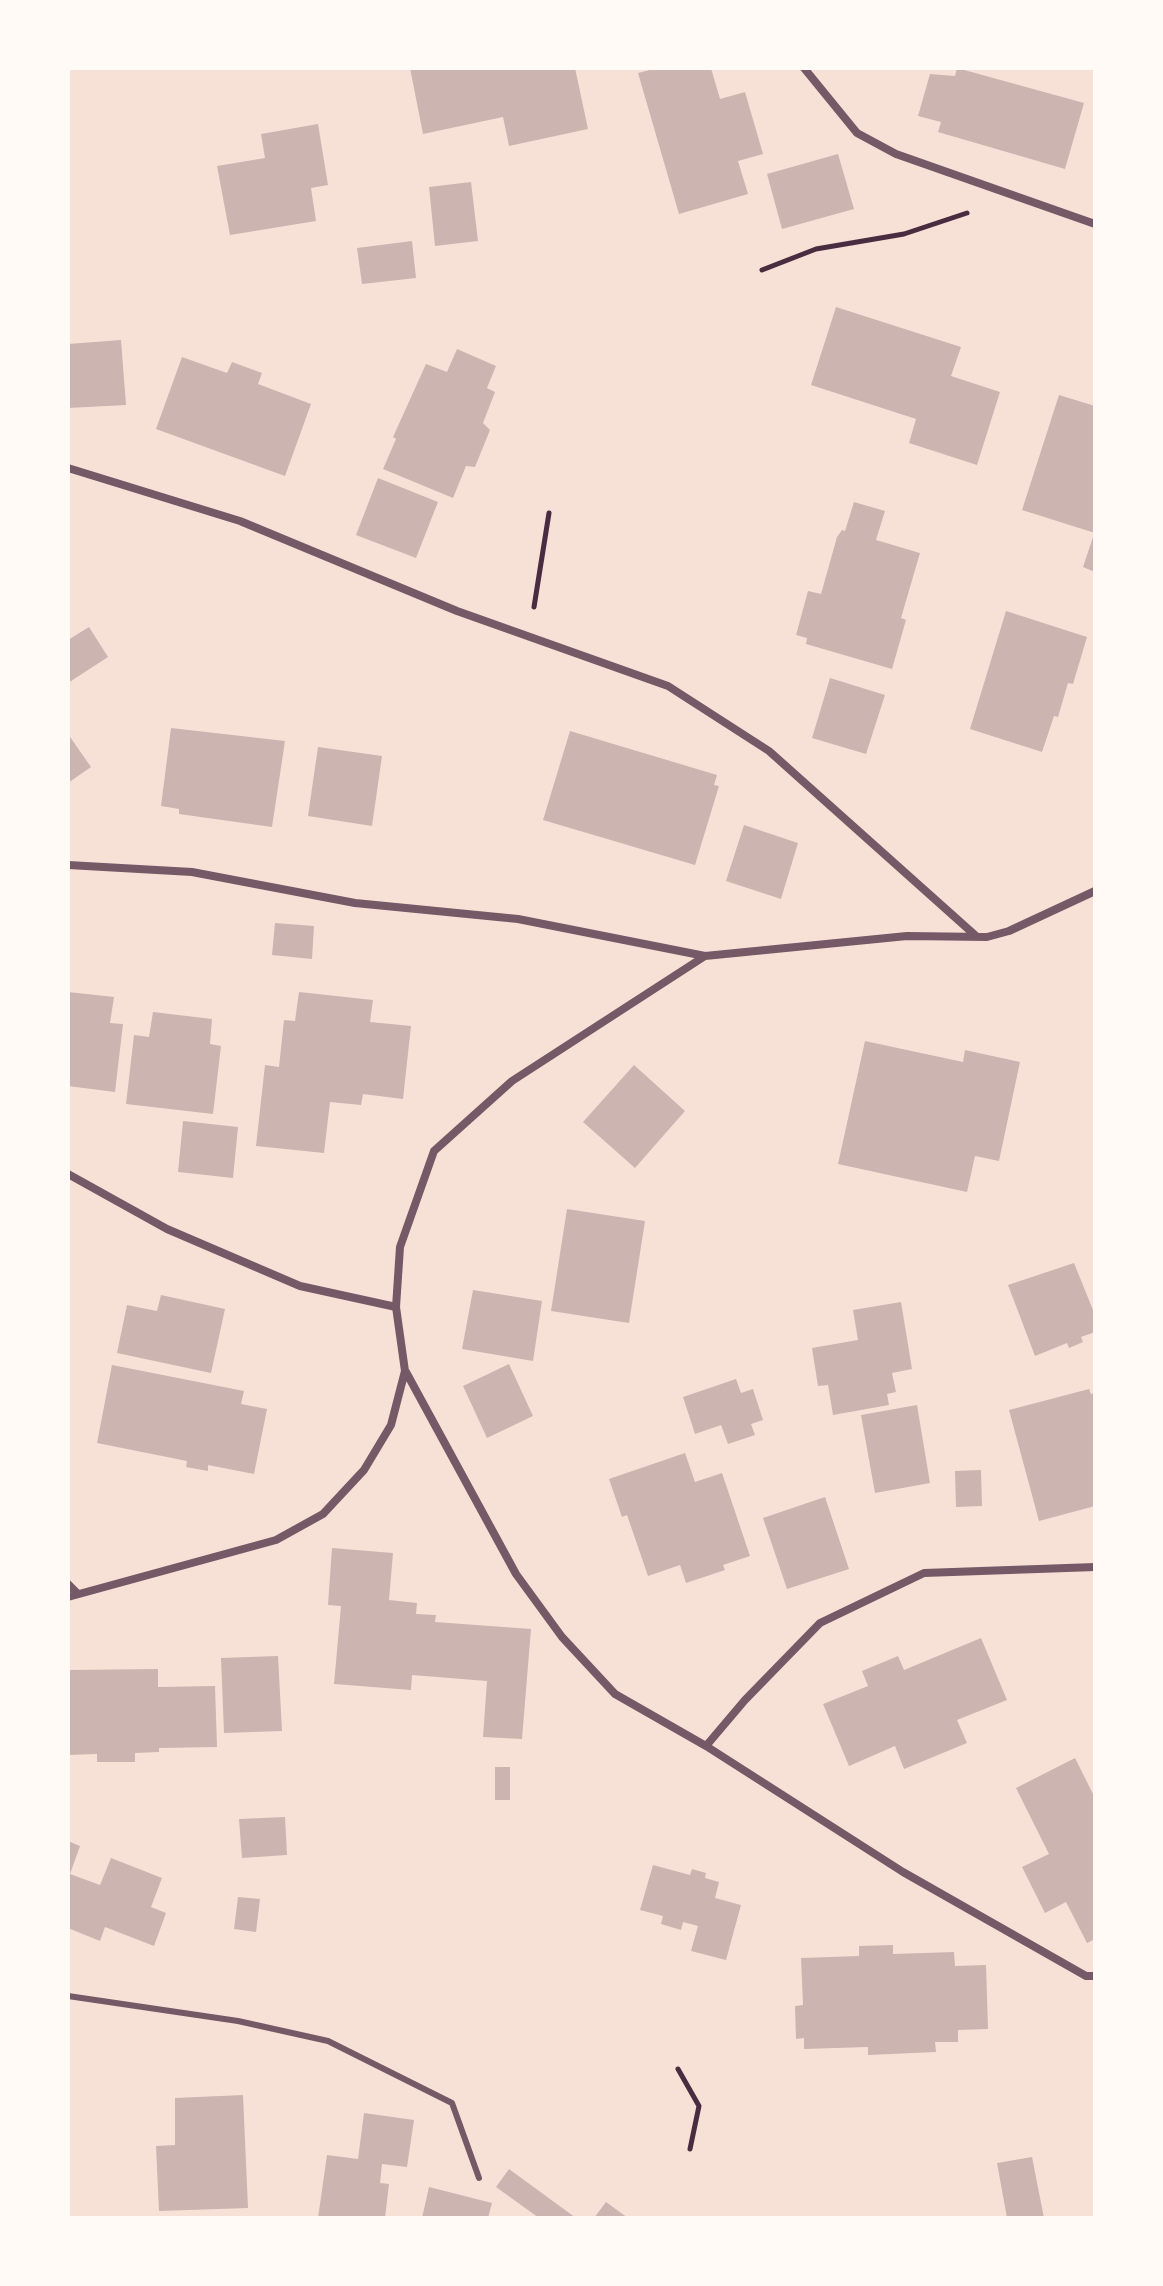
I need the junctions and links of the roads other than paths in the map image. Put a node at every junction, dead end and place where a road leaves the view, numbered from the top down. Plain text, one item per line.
1 (804, 68) edge
2 (1095, 224) edge
3 (68, 468) edge
4 (68, 865) edge
5 (1095, 891) edge
6 (977, 937) junction
7 (705, 956) junction
8 (68, 1174) edge
9 (396, 1307) junction
10 (405, 1371) junction
11 (1095, 1567) edge
12 (68, 1584) edge
13 (72, 1595) edge
14 (706, 1746) junction
15 (1095, 1976) edge
16 (68, 1996) edge
17 (479, 2178) dead end

1 - 2 street
3 - 6 street
4 - 7 street
5 - 6 street
6 - 7 street
7 - 9 street
8 - 9 street
9 - 10 street
10 - 13 street
10 - 14 street
11 - 14 street
12 - 13 street
14 - 15 street
16 - 17 lane

